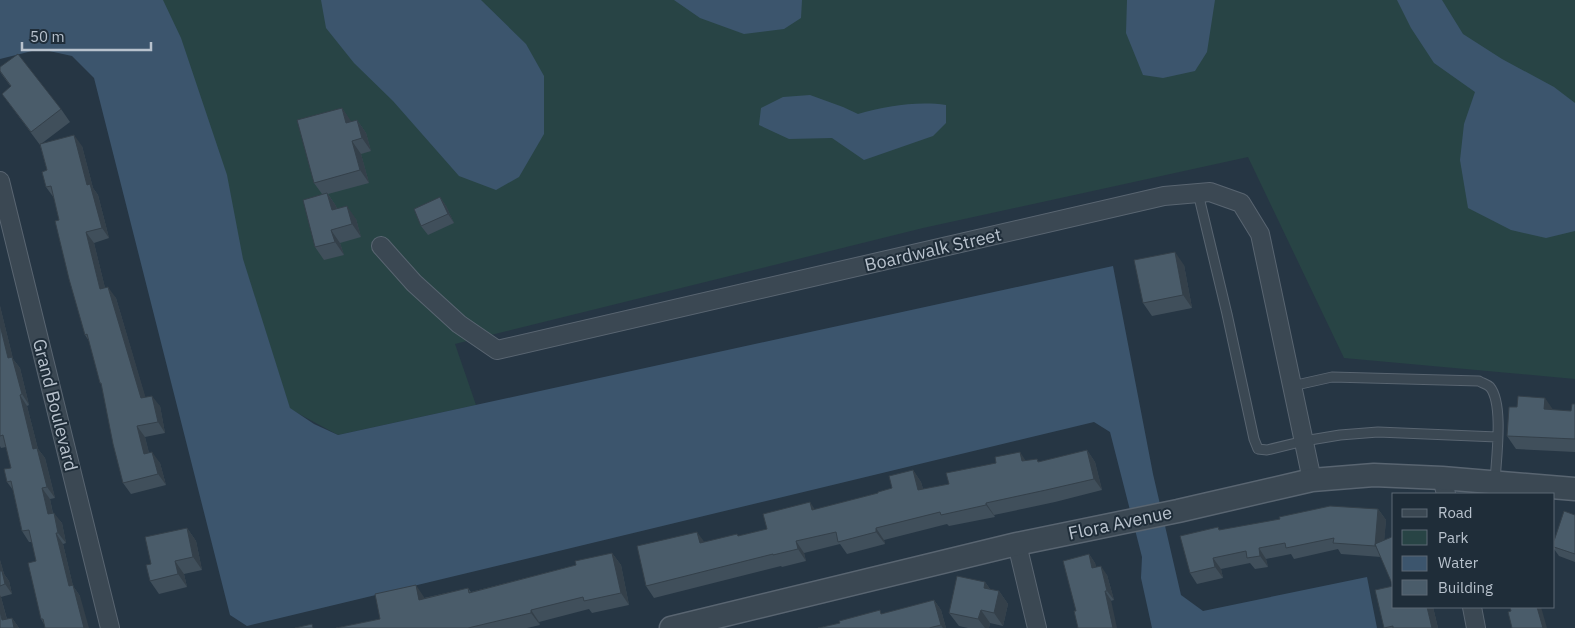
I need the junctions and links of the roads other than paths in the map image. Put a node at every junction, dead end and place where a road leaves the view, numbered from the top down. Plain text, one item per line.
1 (0, 181) edge
2 (1198, 193) junction
3 (381, 246) dead end
4 (1292, 386) junction
5 (1497, 437) junction
6 (1304, 441) junction
7 (1312, 480) junction
8 (1495, 482) junction
9 (1444, 486) edge
10 (1575, 490) edge
11 (1017, 544) junction
12 (1472, 608) edge
13 (110, 628) edge
14 (671, 628) edge
15 (1037, 628) edge
16 (1476, 628) edge

1 - 13 street, Grand Boulevard
2 - 3 street, Boardwalk Street
2 - 4 street, Boardwalk Street
2 - 6 lane
4 - 5 lane
4 - 6 street, Boardwalk Street
5 - 6 lane
5 - 8 lane
6 - 7 street, Boardwalk Street
7 - 9 street, Flora Avenue
7 - 11 street, Flora Avenue
8 - 9 street, Flora Avenue
8 - 10 street, Flora Avenue
11 - 14 street, Flora Avenue
11 - 15 street
12 - 16 street

